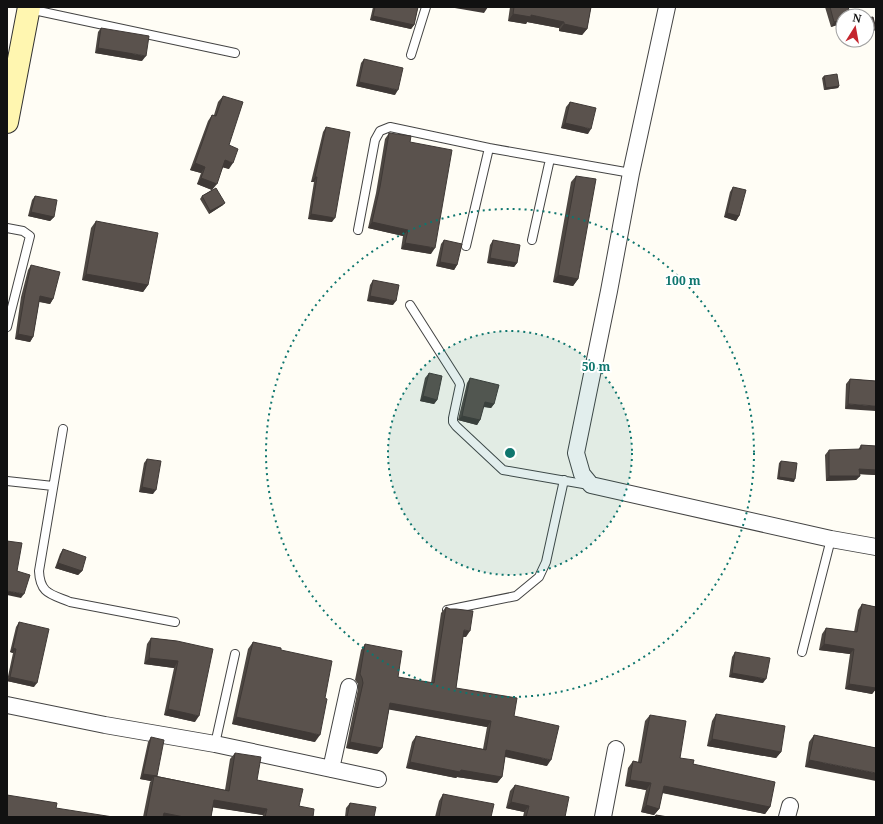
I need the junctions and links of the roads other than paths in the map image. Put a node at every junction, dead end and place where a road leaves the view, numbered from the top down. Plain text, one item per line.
1 (426, 7) edge
2 (667, 7) edge
3 (29, 8) edge
4 (235, 53) dead end
5 (411, 55) dead end
6 (7, 122) edge
7 (489, 148) junction
8 (550, 159) junction
9 (631, 173) junction
10 (7, 228) edge
11 (358, 230) dead end
12 (532, 240) dead end
13 (466, 246) dead end
14 (410, 305) dead end
15 (7, 327) edge
16 (63, 429) dead end
17 (564, 480) junction
18 (7, 481) edge
19 (591, 485) junction
20 (53, 486) junction
21 (831, 539) junction
22 (876, 547) edge
23 (447, 610) edge
24 (175, 622) dead end
25 (802, 652) dead end
26 (235, 654) dead end
27 (349, 687) dead end
28 (7, 705) edge
29 (215, 744) junction
30 (616, 750) dead end
31 (331, 769) junction
32 (378, 779) dead end
33 (603, 817) edge

1 - 5 lane
2 - 9 street
3 - 4 lane
3 - 6 street
7 - 8 lane
7 - 11 lane
7 - 13 lane
8 - 9 lane
8 - 12 lane
9 - 19 street
10 - 15 lane
14 - 17 lane
16 - 20 lane
17 - 19 lane
17 - 23 lane
18 - 20 lane
19 - 21 street
20 - 24 lane
21 - 22 street
21 - 25 lane
26 - 29 lane
27 - 31 street
28 - 29 street
29 - 31 street
30 - 33 street
31 - 32 street

